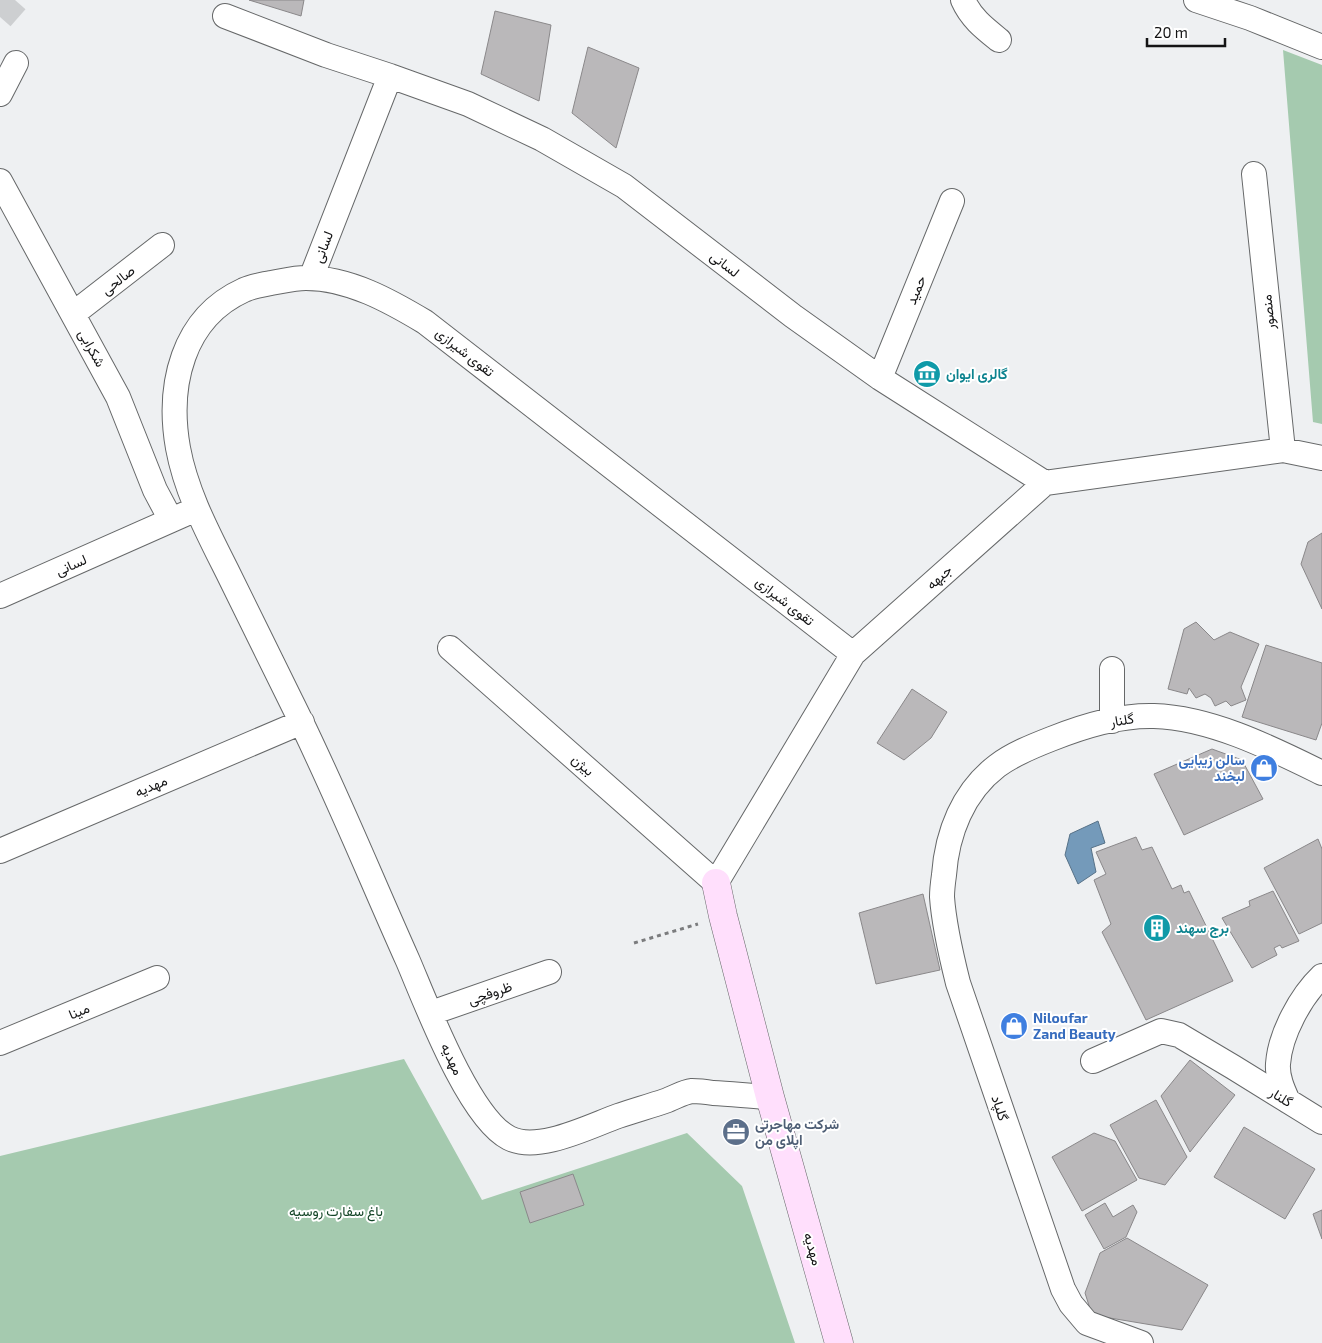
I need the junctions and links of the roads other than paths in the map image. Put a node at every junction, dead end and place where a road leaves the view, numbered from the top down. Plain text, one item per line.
1 (963, 0) edge
2 (1196, 0) edge
3 (225, 16) dead end
4 (999, 40) dead end
5 (1322, 47) edge
6 (16, 63) dead end
7 (390, 76) junction
8 (0, 94) edge
9 (1254, 174) dead end
10 (0, 182) edge
11 (952, 201) dead end
12 (162, 246) dead end
13 (311, 278) junction
14 (73, 314) junction
15 (880, 378) junction
16 (1283, 450) junction
17 (1322, 458) edge
18 (1045, 483) junction
19 (196, 509) junction
20 (171, 520) junction
21 (0, 596) edge
22 (450, 648) dead end
23 (853, 654) junction
24 (1112, 669) dead end
25 (1112, 721) junction
26 (302, 722) junction
27 (1322, 772) edge
28 (953, 826) joint
29 (0, 851) edge
30 (716, 883) junction
31 (549, 972) dead end
32 (1322, 976) edge
33 (158, 978) dead end
34 (431, 1013) junction
35 (0, 1043) edge
36 (1094, 1061) dead end
37 (770, 1097) junction
38 (1288, 1101) junction
39 (1322, 1122) edge
40 (840, 1343) edge
41 (1141, 1343) edge

1 - 4 street
2 - 5 street
3 - 7 street, لسانی
6 - 8 street
7 - 13 street, لسانی
7 - 15 street, لسانی
9 - 16 street, منصور
10 - 14 street, شکرابی
11 - 15 street, حمید
12 - 14 street, صالحی
13 - 19 street, تقوی شیرازی
13 - 23 street, تقوی شیرازی
14 - 20 street, شکرابی
15 - 18 street, لسانی
16 - 17 street
16 - 18 street
18 - 23 street, جبهه
19 - 20 street, لسانی
19 - 26 street, مهدیه
20 - 21 street, لسانی
22 - 30 street, بیژن
23 - 30 street, جبهه
24 - 25 street
25 - 27 street, گلنار
25 - 28 street, گلنار
26 - 29 street, مهدیه
26 - 34 street, مهدیه
28 - 41 street, گلپاد
30 - 37 street, مهدیه
31 - 34 street, ظروفچی
32 - 38 street
33 - 35 street, مینا
34 - 37 street, مهدیه
36 - 38 street, گلنار
37 - 40 street, مهدیه
38 - 39 street, گلنار

